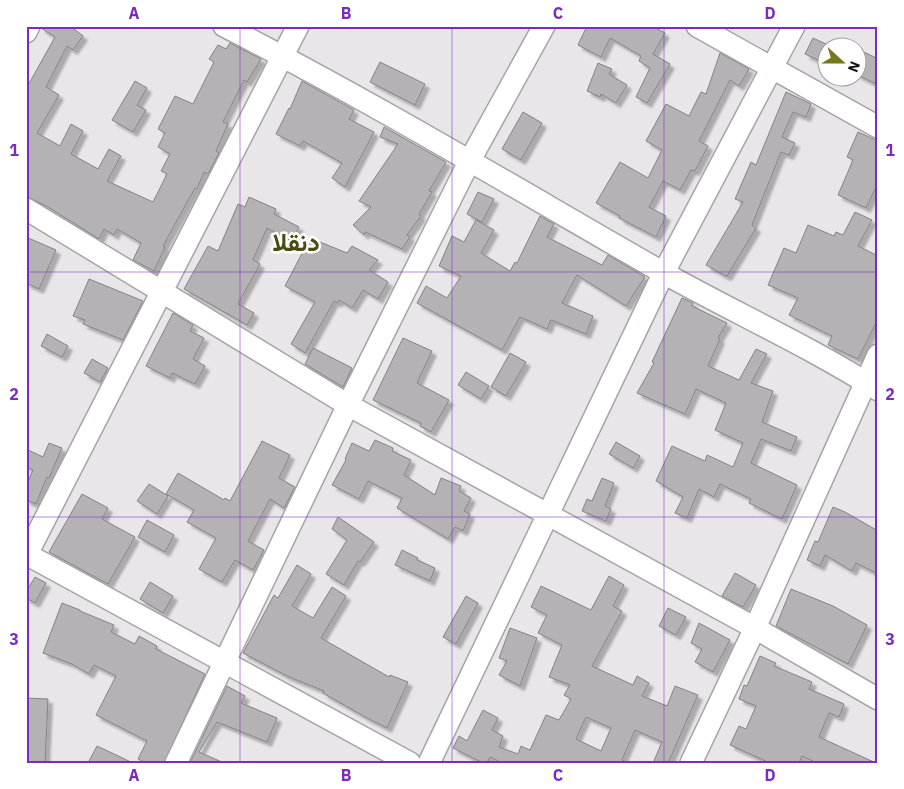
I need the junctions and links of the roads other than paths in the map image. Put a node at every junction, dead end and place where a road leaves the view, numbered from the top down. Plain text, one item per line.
1 (30, 26) edge
2 (224, 26) edge
3 (298, 26) edge
4 (544, 26) edge
5 (697, 26) edge
6 (794, 26) edge
7 (26, 32) edge
8 (282, 56) junction
9 (771, 68) junction
10 (878, 127) edge
11 (470, 160) junction
12 (26, 209) edge
13 (664, 272) junction
14 (162, 293) junction
15 (878, 355) edge
16 (871, 386) edge
17 (348, 405) junction
18 (547, 513) junction
19 (26, 555) edge
20 (755, 628) junction
21 (224, 661) junction
22 (878, 699) edge
23 (176, 763) edge
24 (410, 763) edge
25 (429, 763) edge
26 (691, 763) edge

1 - 7 street
2 - 8 street
3 - 8 street
4 - 11 street
5 - 9 street
6 - 9 street
8 - 11 street
8 - 14 street
9 - 10 street
9 - 13 street
11 - 13 street
11 - 17 street
12 - 14 street
13 - 16 street
13 - 18 street
14 - 17 street
14 - 19 street
15 - 16 street
16 - 20 street
17 - 18 street
17 - 21 street
18 - 20 street
18 - 25 street
19 - 21 street
20 - 22 street
20 - 26 street
21 - 23 street
21 - 24 street

